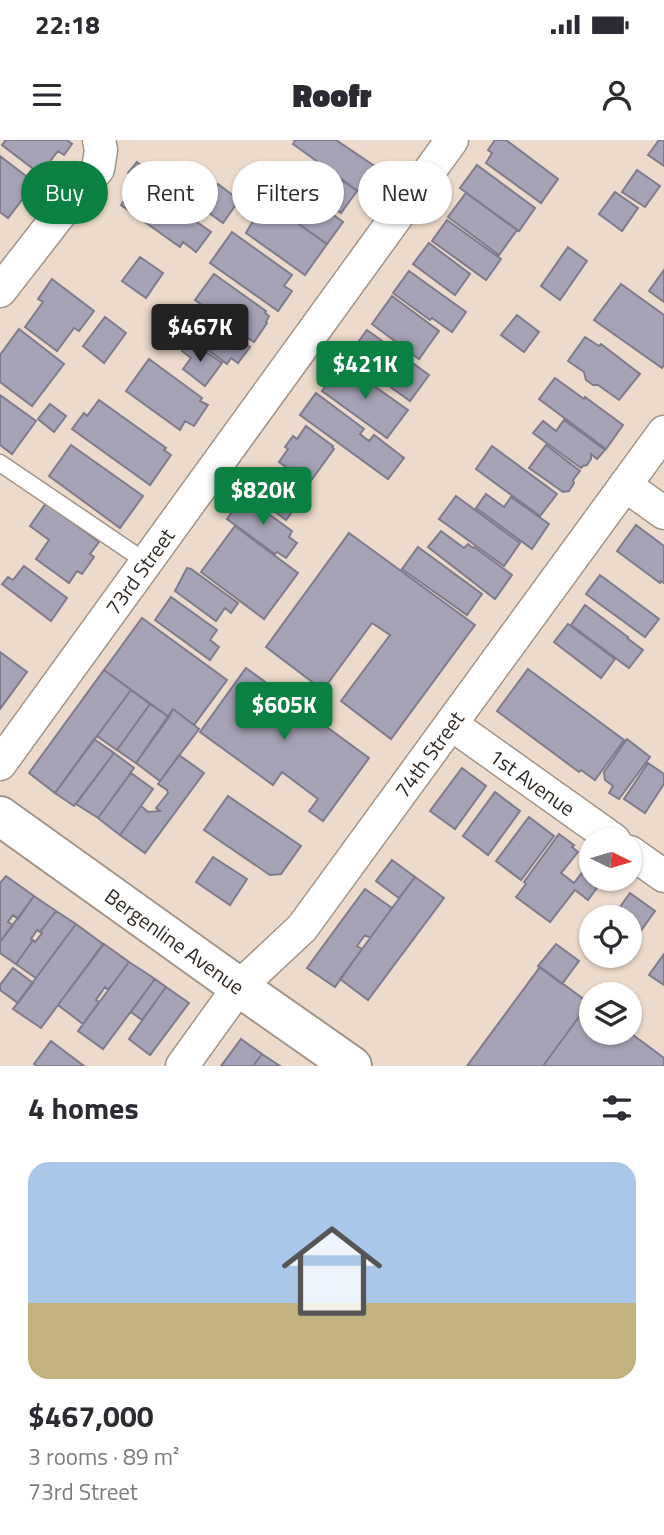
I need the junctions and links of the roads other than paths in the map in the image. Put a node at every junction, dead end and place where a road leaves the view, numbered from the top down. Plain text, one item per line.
1 (99, 140) edge
2 (452, 140) edge
3 (0, 291) edge
4 (664, 432) edge
5 (0, 463) edge
6 (625, 485) junction
7 (664, 513) edge
8 (146, 562) junction
9 (452, 724) junction
10 (0, 764) edge
11 (0, 816) edge
12 (597, 828) edge
13 (642, 860) edge
14 (664, 876) edge
15 (239, 988) junction
16 (182, 1066) edge
17 (352, 1066) edge

1 - 3 street
2 - 8 street, 73rd Street
4 - 6 street, 74th Street
5 - 8 lane
6 - 7 street
6 - 9 street, 74th Street
8 - 10 street, 73rd Street
9 - 12 street, 1st Avenue
9 - 15 street, 74th Street
11 - 15 street, Bergenline Avenue
13 - 14 street
15 - 16 street, 74th Street
15 - 17 street, Bergenline Avenue

